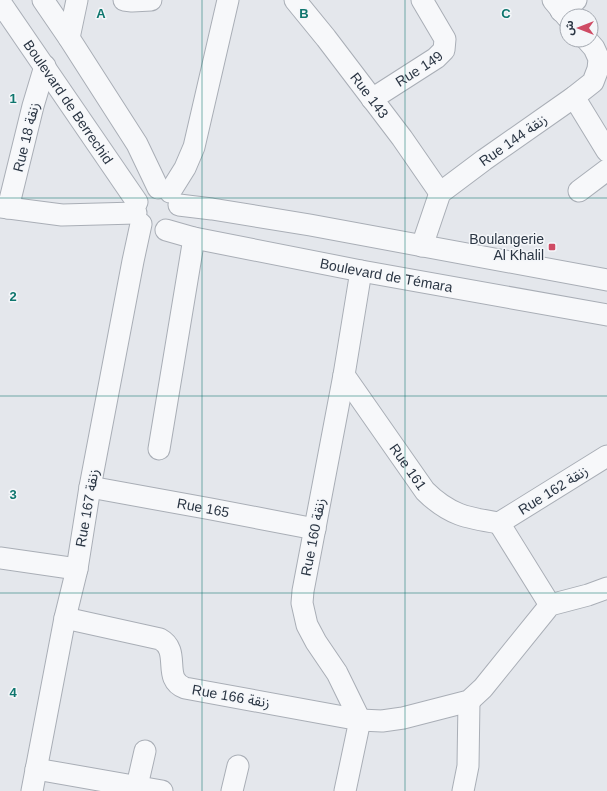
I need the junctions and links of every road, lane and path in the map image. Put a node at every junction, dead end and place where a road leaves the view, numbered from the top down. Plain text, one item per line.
1 (43, 0) edge
2 (76, 0) edge
3 (124, 0) edge
4 (151, 0) edge
5 (228, 0) edge
6 (295, 0) edge
7 (0, 2) edge
8 (427, 2) edge
9 (69, 38) junction
10 (594, 48) edge
11 (45, 66) junction
12 (574, 97) junction
13 (372, 99) junction
14 (607, 151) edge
15 (607, 170) edge
16 (579, 191) dead end
17 (440, 194) junction
18 (169, 195) junction
19 (4, 208) edge
20 (138, 213) junction
21 (166, 230) junction
22 (194, 238) junction
23 (422, 246) junction
24 (361, 271) junction
25 (607, 280) edge
26 (607, 314) edge
27 (344, 375) junction
28 (159, 449) dead end
29 (607, 456) edge
30 (90, 487) junction
31 (499, 523) junction
32 (315, 529) junction
33 (0, 558) edge
34 (77, 570) junction
35 (607, 588) edge
36 (550, 605) junction
37 (66, 618) junction
38 (468, 701) junction
39 (360, 720) junction
40 (145, 751) dead end
41 (238, 766) dead end
42 (36, 768) junction
43 (136, 786) junction
44 (32, 791) edge
45 (162, 791) edge
46 (232, 791) edge
47 (345, 791) edge
48 (463, 791) edge

1 - 9 street
2 - 9 street
3 - 4 street
5 - 18 street
6 - 13 street, Rue 143
7 - 11 street, Boulevard de Berrechid
8 - 13 street, Rue 149
9 - 18 street
10 - 12 street, Rue 144 زنقة
11 - 19 street, Rue 18 زنقة
11 - 20 street, Boulevard de Berrechid
12 - 14 street
12 - 17 street, Rue 144 زنقة
13 - 17 street, Rue 143
15 - 16 street
17 - 23 street
18 - 20 street
18 - 21 street
18 - 23 street
19 - 20 street
20 - 21 street
20 - 30 street, Rue 167 زنقة
21 - 22 street, Boulevard de Témara
22 - 24 street, Boulevard de Témara
22 - 28 street
23 - 25 street
24 - 26 street, Boulevard de Témara
24 - 27 street, Rue 160 زنقة
27 - 31 street, Rue 161
27 - 32 street, Rue 160 زنقة
29 - 31 street, Rue 162 زنقة
30 - 32 street, Rue 165
30 - 34 street, Rue 167 زنقة
31 - 36 street
32 - 39 street, Rue 160 زنقة
33 - 34 street
34 - 37 street, Rue 167 زنقة
35 - 36 street
36 - 38 street
37 - 39 street, Rue 166 زنقة
37 - 42 street, Rue 167 زنقة
38 - 39 street
38 - 48 street
39 - 47 street
40 - 43 street
41 - 46 street
42 - 43 street
42 - 44 street, Rue 167 زنقة
43 - 45 street

